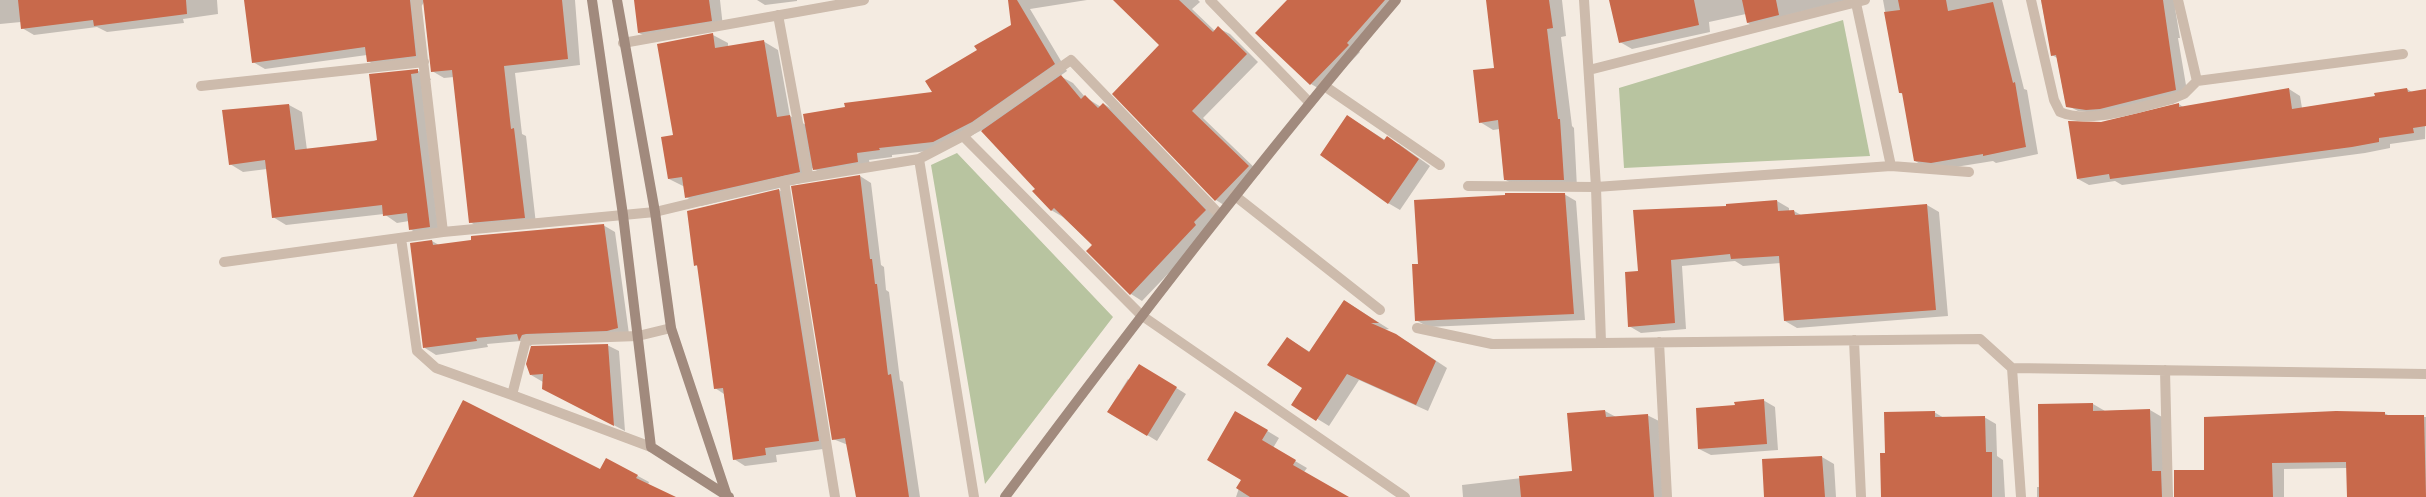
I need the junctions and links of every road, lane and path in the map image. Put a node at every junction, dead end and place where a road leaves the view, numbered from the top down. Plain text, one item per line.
1 (416, 0) edge
2 (592, 0) edge
3 (617, 0) edge
4 (864, 0) edge
5 (1210, 0) edge
6 (1396, 0) edge
7 (1584, 0) edge
8 (2031, 0) edge
9 (2178, 0) edge
10 (1860, 2) edge
11 (778, 16) junction
12 (623, 43) junction
13 (2403, 54) dead end
14 (424, 62) junction
15 (1589, 70) junction
16 (2197, 81) junction
17 (1323, 85) junction
18 (201, 86) dead end
19 (1309, 102) junction
20 (963, 136) junction
21 (919, 159) junction
22 (1440, 165) dead end
23 (1891, 166) junction
24 (1969, 172) dead end
25 (808, 177) junction
26 (784, 181) junction
27 (1468, 186) dead end
28 (1596, 187) junction
29 (1234, 195) junction
30 (655, 212) junction
31 (1219, 214) junction
32 (622, 215) junction
33 (443, 232) junction
34 (402, 238) junction
35 (224, 262) dead end
36 (1380, 310) dead end
37 (1142, 314) junction
38 (671, 328) junction
39 (1417, 328) dead end
40 (638, 336) junction
41 (1854, 340) junction
42 (1659, 342) junction
43 (1601, 343) junction
44 (2012, 368) junction
45 (2165, 370) junction
46 (2426, 374) edge
47 (512, 395) junction
48 (651, 447) junction
49 (728, 496) edge
50 (835, 497) edge
51 (974, 497) edge
52 (1005, 497) edge
53 (1404, 497) edge
54 (1667, 497) edge
55 (1861, 497) edge
56 (2021, 497) edge
57 (2168, 497) edge

1 - 14 street
2 - 32 street
3 - 12 street
4 - 11 street
5 - 19 street
6 - 17 street
7 - 15 street
8 - 16 street
9 - 16 street
10 - 15 street
10 - 23 street
11 - 12 street
11 - 25 street
12 - 30 street
13 - 16 street
14 - 18 street
14 - 33 street
15 - 28 street
17 - 19 street
17 - 22 street
19 - 29 street
20 - 21 street
20 - 31 street
20 - 37 street
21 - 25 street
21 - 51 street
23 - 24 street
23 - 28 street
25 - 26 street
26 - 30 street
26 - 50 street
27 - 28 street
28 - 43 street
29 - 31 street
29 - 36 street
30 - 32 street
30 - 38 street
31 - 37 street
32 - 33 street
32 - 40 street
33 - 34 street
34 - 35 street
34 - 47 street
37 - 52 street
37 - 53 street
38 - 40 street
38 - 49 street
39 - 43 street
40 - 47 street
40 - 48 street
41 - 42 street
41 - 44 street
41 - 55 street
42 - 43 street
42 - 54 street
44 - 45 street
44 - 56 street
45 - 46 street
45 - 57 street
47 - 48 street
48 - 49 street

